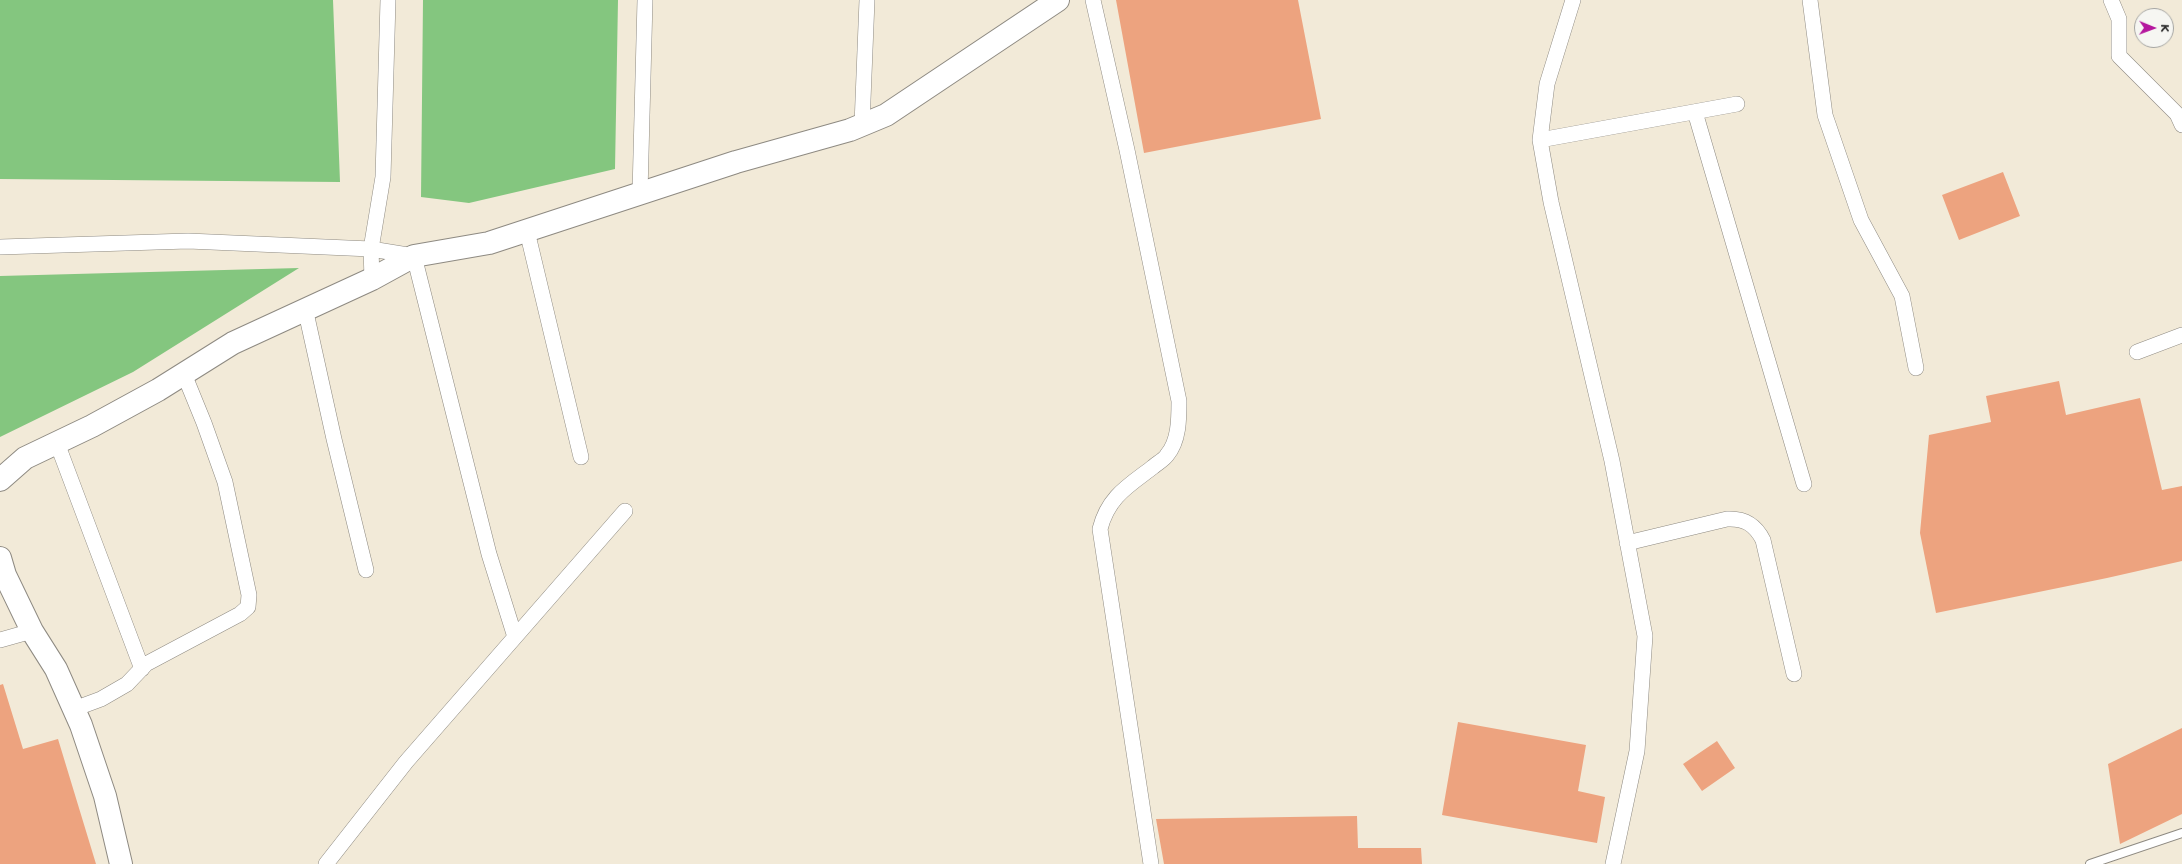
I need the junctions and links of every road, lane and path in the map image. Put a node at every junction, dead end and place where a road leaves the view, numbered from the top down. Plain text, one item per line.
1 (388, 0) edge
2 (645, 0) edge
3 (867, 0) edge
4 (1058, 0) edge
5 (1093, 0) edge
6 (1573, 0) edge
7 (1810, 0) edge
8 (2111, 0) edge
9 (1737, 104) dead end
10 (1695, 112) junction
11 (862, 125) junction
12 (2182, 126) edge
13 (1540, 140) junction
14 (640, 193) junction
15 (527, 231) junction
16 (0, 247) edge
17 (371, 248) junction
18 (414, 256) junction
19 (372, 278) junction
20 (305, 308) junction
21 (2182, 335) edge
22 (2137, 352) dead end
23 (1916, 368) dead end
24 (184, 374) junction
25 (57, 443) junction
26 (581, 457) dead end
27 (0, 480) edge
28 (1804, 484) dead end
29 (625, 511) dead end
30 (1627, 543) junction
31 (0, 558) edge
32 (366, 570) dead end
33 (32, 631) junction
34 (515, 637) junction
35 (0, 640) edge
36 (142, 668) junction
37 (1794, 674) dead end
38 (74, 709) junction
39 (2182, 833) edge
40 (121, 864) edge
41 (326, 864) edge
42 (1151, 864) edge
43 (1613, 864) edge
44 (2090, 864) edge

1 - 17 street
2 - 14 street
3 - 11 street
4 - 11 street
5 - 42 street
6 - 13 street
7 - 23 street
8 - 12 street
9 - 10 street
10 - 13 street
10 - 28 street
11 - 14 street
13 - 30 street
14 - 15 street
15 - 18 street
15 - 26 street
16 - 17 street
17 - 18 street
17 - 19 street
18 - 19 street
18 - 34 street
19 - 20 street
20 - 24 street
20 - 32 street
21 - 22 street
24 - 25 street
24 - 36 street
25 - 27 street
25 - 36 street
29 - 34 street
30 - 37 street
30 - 43 street
31 - 33 street
33 - 35 street
33 - 38 street
34 - 41 street
36 - 38 street
38 - 40 street
39 - 44 lane

